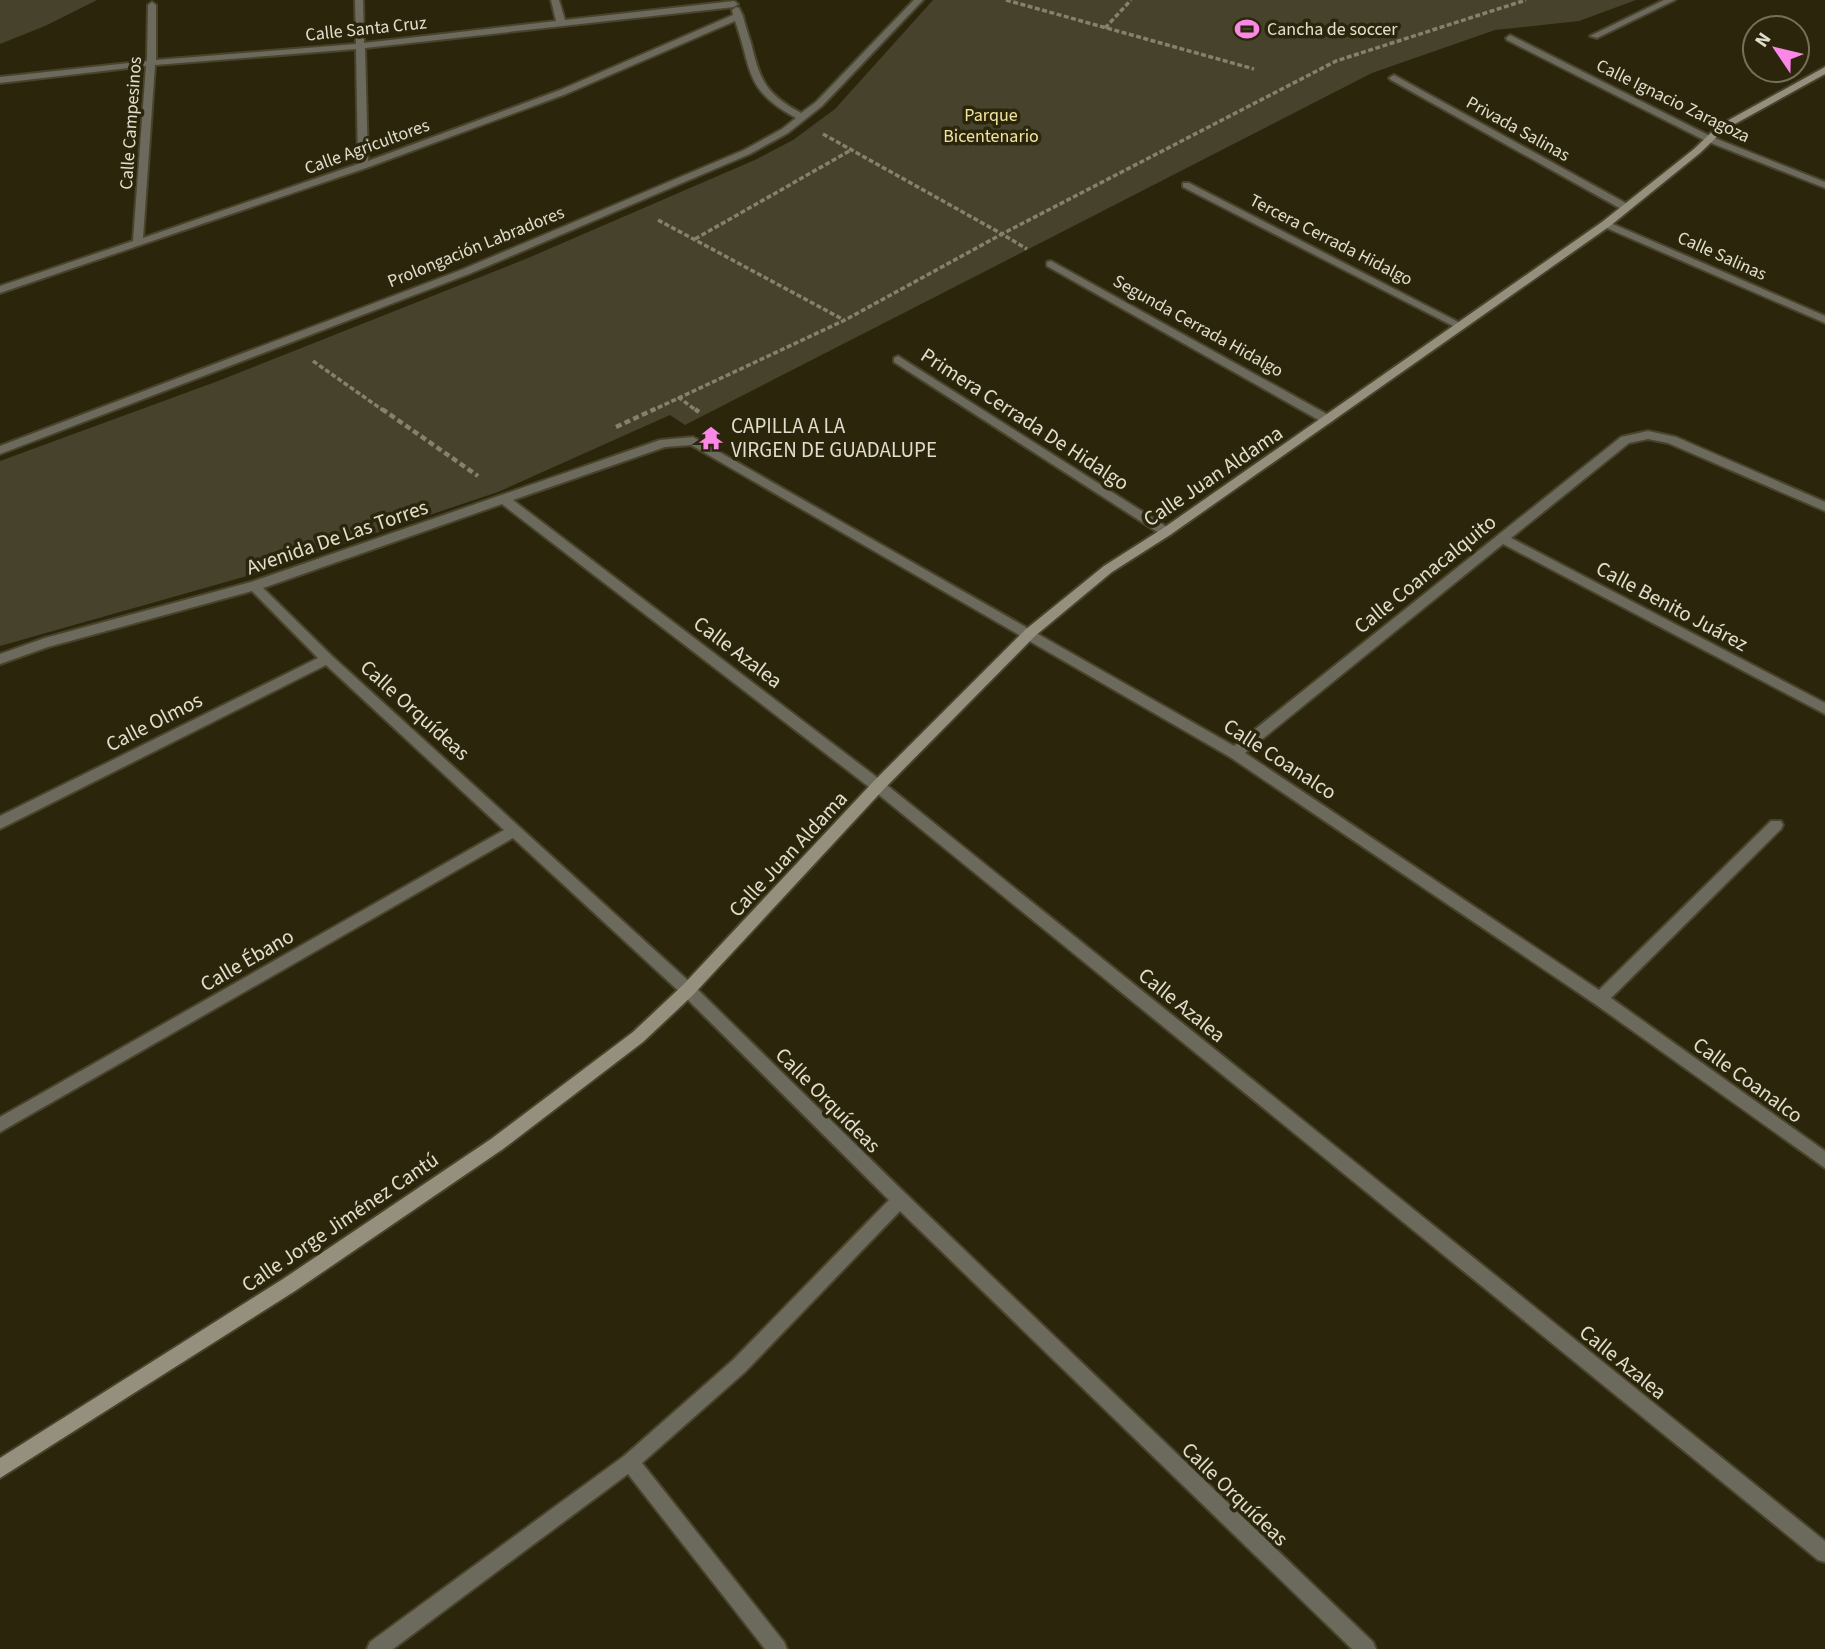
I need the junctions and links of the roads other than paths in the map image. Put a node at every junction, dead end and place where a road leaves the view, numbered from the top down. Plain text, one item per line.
1 (359, 0) edge
2 (555, 0) edge
3 (919, 0) edge
4 (1671, 0) edge
5 (734, 2) edge
6 (152, 5) dead end
7 (739, 16) junction
8 (561, 23) junction
9 (1594, 36) dead end
10 (1510, 38) dead end
11 (360, 46) junction
12 (152, 63) junction
13 (1825, 70) edge
14 (1394, 78) dead end
15 (0, 80) edge
16 (803, 118) junction
17 (1709, 139) junction
18 (363, 166) junction
19 (1186, 185) dead end
20 (1825, 185) edge
21 (1627, 208) junction
22 (1606, 224) junction
23 (138, 242) junction
24 (1051, 264) road end
25 (0, 290) edge
26 (1825, 320) edge
27 (1461, 326) junction
28 (898, 360) dead end
29 (1328, 420) junction
30 (683, 440) joint
31 (0, 450) edge
32 (505, 500) junction
33 (1825, 507) edge
34 (1166, 532) junction
35 (1501, 538) junction
36 (254, 586) junction
37 (1030, 633) junction
38 (0, 659) edge
39 (327, 659) junction
40 (1825, 709) edge
41 (1235, 753) junction
42 (878, 786) junction
43 (0, 823) edge
44 (1776, 825) dead end
45 (516, 830) junction
46 (688, 990) junction
47 (1600, 999) junction
48 (0, 1125) edge
49 (1825, 1160) edge
50 (900, 1200) junction
51 (630, 1462) junction
52 (0, 1469) edge
53 (1825, 1553) edge
54 (377, 1649) edge
55 (777, 1649) edge
56 (1366, 1649) edge

1 - 11 street
2 - 8 street
3 - 16 street, Prolongación Labradores
4 - 9 street
5 - 7 street
5 - 8 street, Calle Santa Cruz
6 - 12 street, Calle Campesinos
7 - 16 street
7 - 18 street, Calle Agricultores
8 - 11 street, Calle Santa Cruz
10 - 17 street, Calle Ignacio Zaragoza
11 - 12 street, Calle Santa Cruz
11 - 18 street
12 - 15 street, Calle Santa Cruz
12 - 23 street, Calle Campesinos
13 - 17 street, Calle Juan Aldama
14 - 21 street, Privada Salinas
16 - 31 street, Prolongación Labradores
17 - 20 street, Calle Ignacio Zaragoza
17 - 21 street, Calle Juan Aldama
18 - 23 street, Calle Agricultores
19 - 27 street, Tercera Cerrada Hidalgo
21 - 22 street, Calle Juan Aldama
22 - 26 street, Calle Salinas
22 - 27 street, Calle Juan Aldama
23 - 25 street, Calle Agricultores
24 - 29 street, Segunda Cerrada Hidalgo
27 - 29 street, Calle Juan Aldama
28 - 34 street, Primera Cerrada De Hidalgo
29 - 34 street, Calle Juan Aldama
30 - 32 street, Avenida De Las Torres
30 - 37 street, Calle Coanalco
32 - 36 street, Avenida De Las Torres
32 - 42 street, Calle Azalea
33 - 35 street, Calle Coanacalquito
34 - 37 street, Calle Juan Aldama
35 - 40 street, Calle Benito Juárez
35 - 41 street, Calle Coanacalquito
36 - 38 street, Avenida De Las Torres
36 - 39 street, Calle Orquídeas
37 - 41 street, Calle Coanalco
37 - 42 street, Calle Juan Aldama
39 - 43 street, Calle Olmos
39 - 45 street, Calle Orquídeas
41 - 47 street, Calle Coanalco
42 - 46 street, Calle Juan Aldama
42 - 53 street, Calle Azalea
44 - 47 street
45 - 46 street, Calle Orquídeas
45 - 48 street, Calle Ébano
46 - 50 street, Calle Orquídeas
46 - 52 street, Calle Jorge Jiménez Cantú
47 - 49 street, Calle Coanalco
50 - 51 street
50 - 56 street, Calle Orquídeas
51 - 54 street
51 - 55 street

